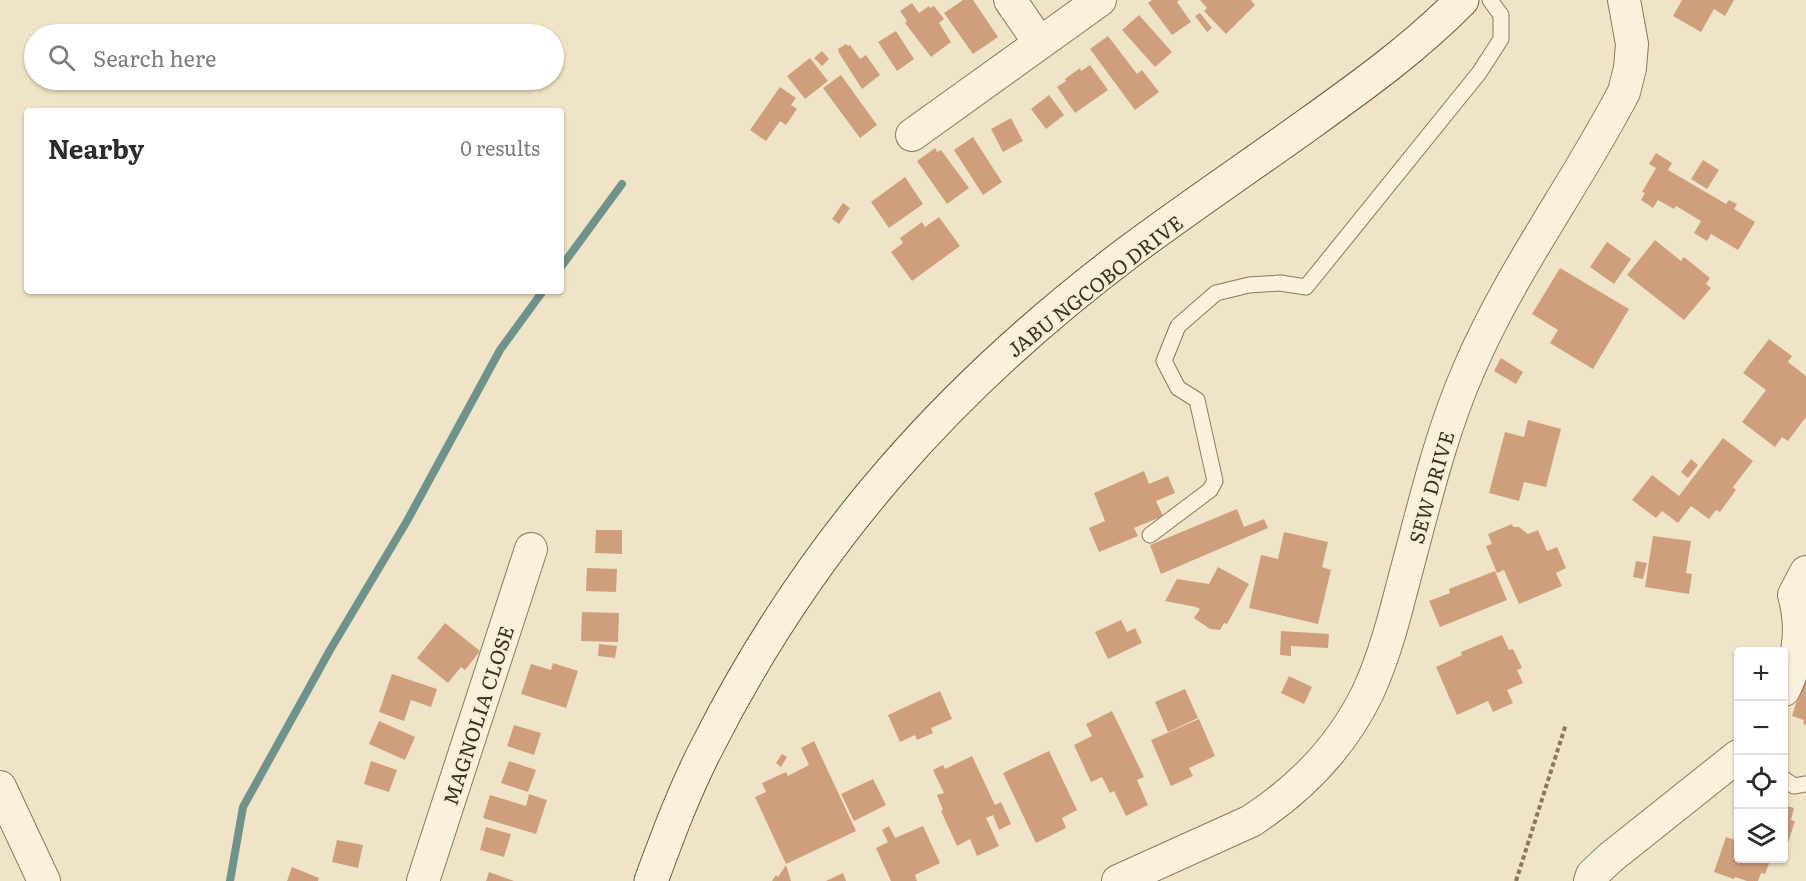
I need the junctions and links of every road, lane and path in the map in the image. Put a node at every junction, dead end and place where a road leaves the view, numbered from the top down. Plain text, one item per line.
1 (1010, 0) edge
2 (1100, 0) edge
3 (1462, 0) edge
4 (1490, 0) edge
5 (1624, 0) edge
6 (1039, 42) junction
7 (912, 135) dead end
8 (1150, 535) dead end
9 (531, 549) dead end
10 (1800, 584) edge
11 (1788, 681) edge
12 (1566, 724) dead end
13 (1734, 759) edge
14 (1788, 782) edge
15 (1806, 784) edge
16 (0, 787) edge
17 (1130, 879) edge
18 (44, 881) edge
19 (423, 881) edge
20 (651, 881) edge
21 (1516, 881) edge
22 (1590, 881) edge

1 - 6 street
2 - 6 street
3 - 20 main road, JABU NGCOBO DRIVE
4 - 8 lane
5 - 17 street, SEW DRIVE
6 - 7 street
9 - 19 street, MAGNOLIA CLOSE
10 - 11 street
12 - 21 path
13 - 22 street
14 - 15 lane
16 - 18 street

